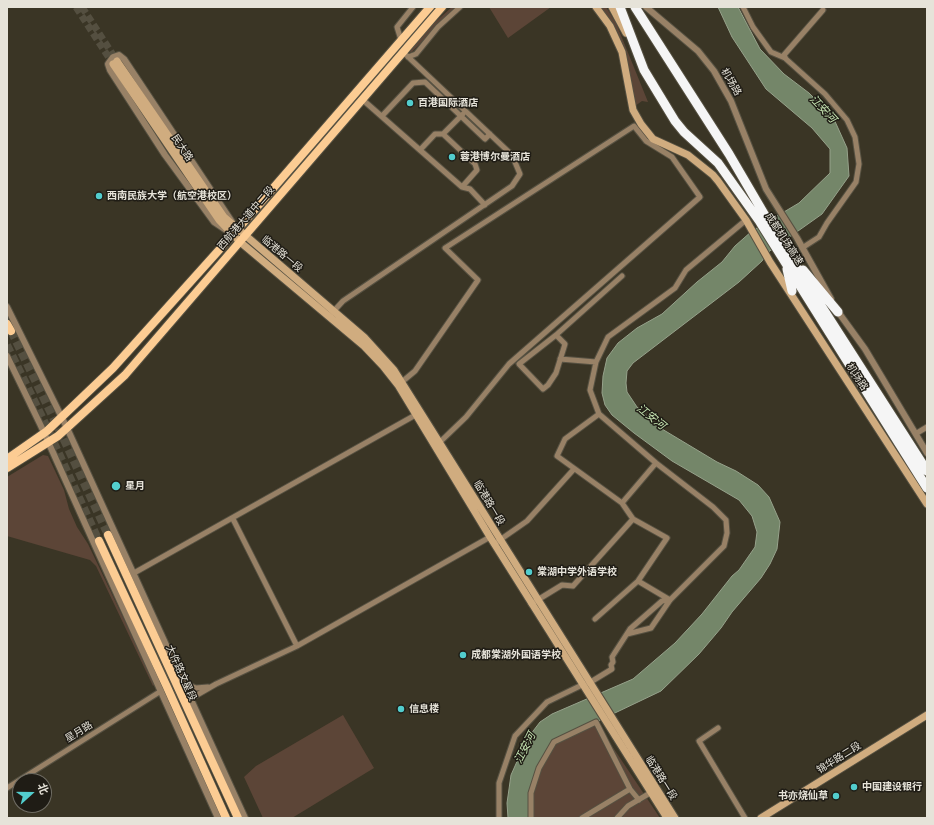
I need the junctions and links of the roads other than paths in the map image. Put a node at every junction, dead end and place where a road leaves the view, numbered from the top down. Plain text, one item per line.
1 (413, 7) edge
2 (430, 7) edge
3 (442, 7) edge
4 (460, 7) edge
5 (596, 7) edge
6 (612, 7) edge
7 (620, 7) edge
8 (635, 7) edge
9 (646, 7) edge
10 (743, 7) edge
11 (823, 10) dead end
12 (401, 40) junction
13 (406, 55) junction
14 (785, 58) junction
15 (115, 62) tunnel mouth
16 (644, 70) junction
17 (363, 100) junction
18 (465, 111) junction
19 (382, 116) junction
20 (461, 116) junction
21 (444, 134) junction
22 (490, 134) junction
23 (420, 150) junction
24 (462, 187) junction
25 (485, 205) junction
26 (746, 220) junction
27 (764, 221) junction
28 (235, 232) junction
29 (241, 238) junction
30 (802, 248) junction
31 (783, 252) junction
32 (622, 276) dead end
33 (778, 276) junction
34 (792, 291) junction
35 (7, 307) edge
36 (838, 312) junction
37 (332, 313) junction
38 (816, 334) junction
39 (556, 335) junction
40 (7, 356) edge
41 (560, 359) junction
42 (596, 362) junction
43 (403, 381) junction
44 (418, 413) junction
45 (599, 414) junction
46 (62, 416) junction
47 (889, 419) junction
48 (927, 427) edge
49 (67, 428) junction
50 (44, 433) junction
51 (917, 433) junction
52 (440, 442) junction
53 (48, 443) junction
54 (927, 453) edge
55 (7, 459) edge
56 (656, 463) junction
57 (7, 468) edge
58 (574, 469) junction
59 (927, 471) edge
60 (927, 488) edge
61 (622, 503) junction
62 (927, 504) edge
63 (633, 518) junction
64 (233, 519) junction
65 (108, 535) tunnel mouth
66 (495, 540) junction
67 (99, 541) tunnel mouth
68 (134, 573) junction
69 (638, 581) junction
70 (670, 600) junction
71 (535, 602) junction
72 (595, 619) dead end
73 (627, 634) junction
74 (297, 646) junction
75 (183, 683) junction
76 (216, 684) junction
77 (586, 684) junction
78 (161, 691) junction
79 (190, 699) junction
80 (927, 715) edge
81 (608, 720) junction
82 (718, 728) dead end
83 (7, 788) edge
84 (630, 789) junction
85 (650, 793) junction
86 (639, 800) junction
87 (218, 818) edge
88 (226, 818) edge
89 (238, 818) edge
90 (244, 818) edge
91 (499, 818) edge
92 (531, 818) edge
93 (582, 818) edge
94 (617, 818) edge
95 (666, 818) edge
96 (675, 818) edge
97 (745, 818) edge
98 (762, 818) edge

1 - 12 street
2 - 12 main road
3 - 13 main road, 西航港大道中二段
4 - 13 street
5 - 26 main road, 机场路
6 - 16 main road
7 - 16 highway, 成都机场高速
8 - 27 highway, 成都机场高速
9 - 30 street, 机场路
10 - 14 street
11 - 14 street
12 - 28 main road
13 - 17 main road, 西航港大道中二段
13 - 18 street
14 - 30 street
15 - 28 main road, 民大路
16 - 27 highway, 成都机场高速
17 - 19 street
17 - 29 main road, 西航港大道中二段
18 - 20 street
18 - 22 street
19 - 20 street
19 - 23 street
20 - 21 street
20 - 22 street
21 - 23 street
21 - 24 street
22 - 25 street
23 - 24 street
24 - 25 street
25 - 37 street
26 - 33 main road, 机场路
26 - 42 street
27 - 31 highway, 成都机场高速
28 - 28 street
28 - 29 main road, 民大路
28 - 46 main road
29 - 37 main road, 临港路一段
29 - 49 main road, 西航港大道中二段
30 - 36 street
31 - 34 highway
31 - 36 highway
31 - 47 highway, 成都机场高速
32 - 39 street
33 - 34 main road
33 - 38 main road, 机场路
34 - 38 main road
35 - 46 street
36 - 51 street
37 - 43 main road, 临港路一段
37 - 44 main road, 临港路一段
38 - 62 main road, 机场路
39 - 41 street
39 - 41 street
40 - 50 street
41 - 42 street
42 - 45 street
43 - 44 main road, 临港路一段
43 - 52 street
44 - 52 main road, 临港路一段
44 - 64 street
44 - 66 main road, 临港路一段
45 - 56 street
45 - 58 street
46 - 49 street
46 - 50 main road
47 - 59 highway, 成都机场高速
47 - 60 highway, 成都机场高速
48 - 51 street
49 - 53 main road, 西航港大道中二段
49 - 68 street
50 - 53 street
50 - 55 main road
51 - 54 street
52 - 66 main road, 临港路一段
53 - 57 main road, 西航港大道中二段
53 - 78 street
56 - 61 street
56 - 70 street
58 - 61 street
58 - 66 street
61 - 63 street
63 - 69 street
63 - 71 street
64 - 68 street
64 - 74 street
65 - 89 main road, 大件路文星段
66 - 71 main road, 临港路一段
66 - 74 street
67 - 88 main road, 大件路文星段
68 - 75 street
69 - 70 street
69 - 72 street
70 - 73 street
70 - 73 street
71 - 77 main road, 临港路一段
73 - 77 street
74 - 76 street
75 - 76 street
75 - 79 street
76 - 79 street
77 - 81 main road, 临港路一段
77 - 91 street
78 - 83 street, 星月路
78 - 87 street
79 - 90 street
80 - 98 main road, 锦华路二段
81 - 85 main road, 临港路一段
81 - 96 main road, 临港路一段
82 - 97 street
84 - 86 street
84 - 92 street
84 - 93 street
85 - 86 street
85 - 95 main road, 临港路一段
86 - 94 street

